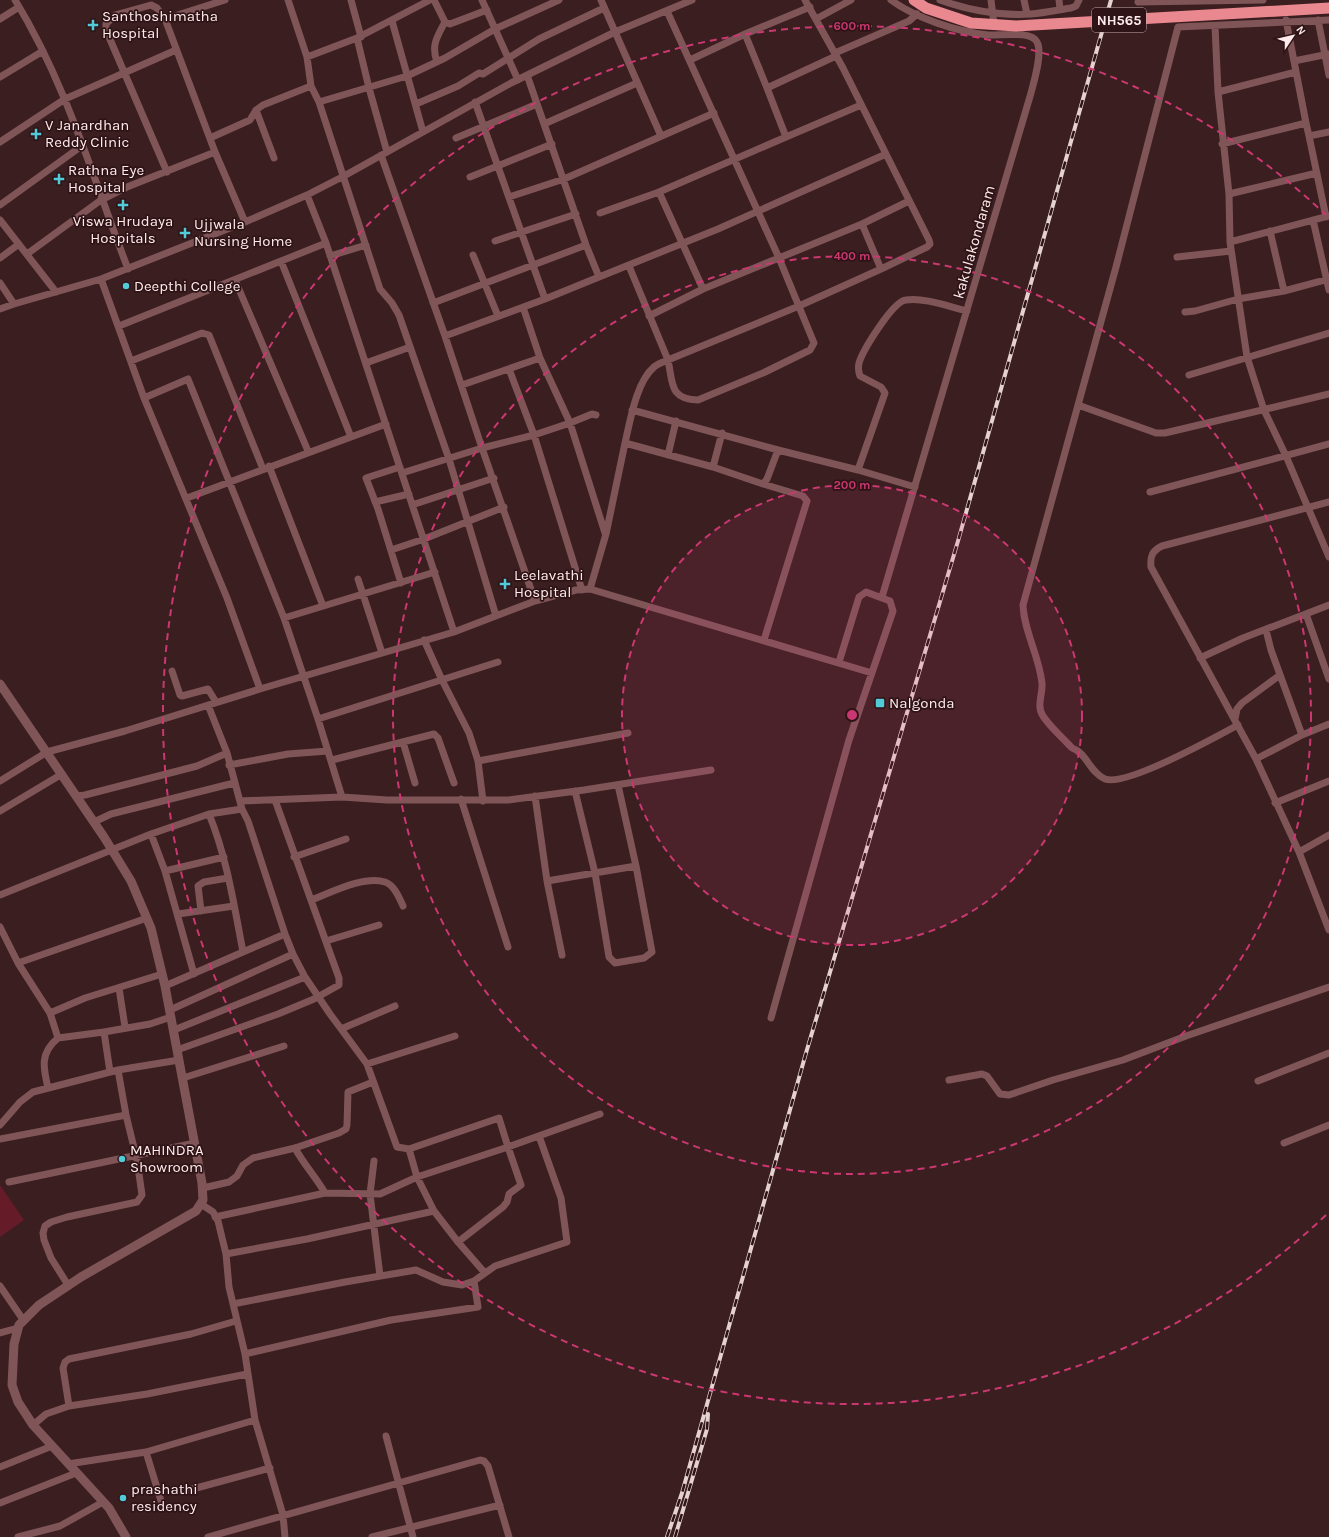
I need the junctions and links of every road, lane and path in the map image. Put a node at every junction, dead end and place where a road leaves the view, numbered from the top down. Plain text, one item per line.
1 (15, 0) edge
2 (225, 0) edge
3 (288, 0) edge
4 (351, 0) edge
5 (430, 0) edge
6 (434, 0) edge
7 (559, 0) edge
8 (600, 0) edge
9 (692, 0) edge
10 (805, 0) edge
11 (851, 0) edge
12 (891, 0) edge
13 (914, 0) edge
14 (940, 0) edge
15 (991, 0) edge
16 (1024, 0) edge
17 (1059, 0) edge
18 (1079, 0) edge
19 (1138, 0) edge
20 (1263, 0) edge
21 (485, 1) edge
22 (810, 7) junction
23 (19, 8) junction
24 (604, 8) junction
25 (1329, 8) edge
26 (1060, 9) junction
27 (487, 10) junction
28 (667, 11) junction
29 (993, 12) junction
30 (917, 14) junction
31 (1027, 14) junction
32 (0, 19) edge
33 (816, 19) junction
34 (165, 20) junction
35 (1286, 20) junction
36 (1318, 20) junction
37 (1329, 20) edge
38 (392, 21) junction
39 (445, 22) junction
40 (994, 24) junction
41 (1215, 26) junction
42 (495, 29) junction
43 (615, 32) junction
44 (745, 34) junction
45 (359, 37) junction
46 (176, 50) junction
47 (43, 51) junction
48 (836, 55) junction
49 (1327, 55) edge
50 (307, 57) junction
51 (508, 58) junction
52 (690, 60) junction
53 (1294, 61) junction
54 (437, 62) junction
55 (1296, 72) junction
56 (126, 74) junction
57 (527, 75) junction
58 (1329, 75) edge
59 (407, 76) junction
60 (0, 77) edge
61 (518, 80) junction
62 (637, 83) junction
63 (311, 86) junction
64 (369, 88) junction
65 (767, 88) junction
66 (1218, 92) junction
67 (65, 99) junction
68 (319, 102) junction
69 (475, 102) junction
70 (416, 104) junction
71 (537, 104) junction
72 (861, 105) junction
73 (256, 110) junction
74 (714, 113) junction
75 (1306, 123) junction
76 (544, 124) junction
77 (484, 126) junction
78 (423, 132) junction
79 (1329, 132) edge
80 (661, 136) junction
81 (1309, 136) junction
82 (786, 137) junction
83 (210, 138) junction
84 (456, 138) dead end
85 (0, 142) edge
86 (552, 144) junction
87 (1222, 144) junction
88 (83, 145) junction
89 (215, 152) junction
90 (384, 154) junction
91 (886, 154) junction
92 (274, 158) dead end
93 (735, 161) junction
94 (498, 166) junction
95 (167, 172) junction
96 (1317, 173) junction
97 (344, 176) junction
98 (470, 177) dead end
99 (564, 179) junction
100 (659, 192) junction
101 (1229, 194) junction
102 (307, 195) junction
103 (509, 197) junction
104 (102, 200) junction
105 (909, 200) junction
106 (0, 206) edge
107 (758, 210) junction
108 (600, 213) dead end
109 (576, 214) junction
110 (1328, 217) edge
111 (1313, 220) junction
112 (245, 222) junction
113 (1, 223) edge
114 (862, 224) junction
115 (1270, 231) junction
116 (522, 232) junction
117 (495, 241) dead end
118 (1230, 242) junction
119 (326, 243) junction
120 (682, 243) junction
121 (19, 244) junction
122 (586, 245) junction
123 (366, 246) junction
124 (1231, 251) junction
125 (26, 254) junction
126 (473, 255) dead end
127 (330, 256) junction
128 (0, 258) edge
129 (779, 258) junction
130 (1177, 258) dead end
131 (281, 261) junction
132 (533, 264) junction
133 (629, 266) junction
134 (128, 269) junction
135 (881, 269) junction
136 (599, 277) junction
137 (101, 279) junction
138 (235, 280) junction
139 (1328, 280) edge
140 (0, 283) edge
141 (486, 284) junction
142 (703, 289) junction
143 (1329, 290) edge
144 (1284, 291) junction
145 (56, 292) junction
146 (545, 299) junction
147 (1238, 299) junction
148 (433, 303) junction
149 (14, 304) junction
150 (799, 306) junction
151 (523, 307) junction
152 (0, 309) edge
153 (967, 310) junction
154 (1185, 312) dead end
155 (498, 316) junction
156 (649, 316) junction
157 (119, 326) junction
158 (1329, 333) edge
159 (445, 336) junction
160 (410, 347) junction
161 (1247, 357) junction
162 (540, 358) junction
163 (668, 360) junction
164 (131, 361) junction
165 (366, 363) junction
166 (509, 369) junction
167 (1189, 375) dead end
168 (462, 385) junction
169 (1329, 394) edge
170 (144, 398) junction
171 (1078, 404) junction
172 (632, 410) junction
173 (1264, 410) junction
174 (596, 415) dead end
175 (676, 421) junction
176 (570, 423) junction
177 (386, 424) junction
178 (722, 433) junction
179 (534, 435) junction
180 (351, 437) junction
181 (625, 443) junction
182 (1329, 444) edge
183 (482, 448) junction
184 (778, 450) junction
185 (308, 451) junction
186 (668, 455) junction
187 (1286, 456) junction
188 (449, 459) junction
189 (266, 467) junction
190 (713, 467) junction
191 (401, 470) junction
192 (858, 470) junction
193 (494, 478) junction
194 (229, 482) junction
195 (763, 484) junction
196 (915, 487) junction
197 (459, 490) junction
198 (1150, 492) dead end
199 (409, 494) junction
200 (187, 498) junction
201 (376, 502) junction
202 (1329, 502) edge
203 (412, 505) junction
204 (504, 507) junction
205 (1308, 507) junction
206 (467, 521) junction
207 (606, 534) junction
208 (424, 539) junction
209 (1326, 542) edge
210 (391, 550) junction
211 (1329, 557) edge
212 (435, 572) junction
213 (358, 579) dead end
214 (402, 583) junction
215 (590, 589) junction
216 (582, 590) junction
217 (363, 595) junction
218 (882, 597) junction
219 (536, 601) junction
220 (1329, 604) edge
221 (323, 606) junction
222 (1306, 614) junction
223 (496, 616) junction
224 (284, 618) junction
225 (1266, 630) junction
226 (454, 632) junction
227 (424, 640) junction
228 (764, 640) junction
229 (382, 653) junction
230 (1200, 658) junction
231 (498, 662) dead end
232 (839, 662) junction
233 (172, 671) dead end
234 (872, 673) junction
235 (1280, 675) junction
236 (304, 676) junction
237 (1329, 679) edge
238 (442, 680) junction
239 (0, 685) edge
240 (260, 689) junction
241 (216, 702) junction
242 (208, 705) junction
243 (318, 719) junction
244 (1236, 722) junction
245 (1329, 724) edge
246 (628, 733) dead end
247 (1302, 735) junction
248 (403, 742) junction
249 (328, 751) junction
250 (47, 752) junction
251 (227, 753) junction
252 (1256, 759) junction
253 (332, 760) junction
254 (478, 761) junction
255 (229, 765) junction
256 (711, 770) dead end
257 (62, 774) junction
258 (1329, 781) edge
259 (0, 782) edge
260 (234, 783) junction
261 (415, 783) dead end
262 (454, 783) dead end
263 (618, 785) junction
264 (575, 791) junction
265 (76, 796) junction
266 (535, 796) junction
267 (342, 797) junction
268 (461, 799) junction
269 (274, 800) junction
270 (240, 801) junction
271 (484, 801) junction
272 (1275, 803) junction
273 (242, 809) junction
274 (0, 811) edge
275 (209, 814) junction
276 (94, 822) junction
277 (151, 834) junction
278 (1329, 835) edge
279 (346, 839) dead end
280 (111, 849) junction
281 (1298, 852) junction
282 (224, 857) junction
283 (294, 857) junction
284 (636, 866) junction
285 (165, 871) junction
286 (595, 873) junction
287 (228, 878) junction
288 (547, 881) junction
289 (0, 895) edge
290 (311, 900) junction
291 (234, 906) junction
292 (403, 906) dead end
293 (201, 911) junction
294 (178, 914) junction
295 (147, 918) junction
296 (379, 925) dead end
297 (0, 927) edge
298 (1329, 930) edge
299 (285, 934) junction
300 (326, 941) junction
301 (508, 947) dead end
302 (243, 952) junction
303 (293, 954) junction
304 (562, 955) dead end
305 (18, 963) junction
306 (162, 974) junction
307 (194, 974) junction
308 (305, 977) junction
309 (165, 986) junction
310 (119, 988) junction
311 (1329, 988) edge
312 (318, 997) junction
313 (395, 1006) dead end
314 (50, 1013) junction
315 (170, 1014) junction
316 (771, 1018) dead end
317 (125, 1027) junction
318 (341, 1029) junction
319 (174, 1030) junction
320 (104, 1032) junction
321 (455, 1036) dead end
322 (58, 1038) junction
323 (284, 1046) dead end
324 (177, 1050) junction
325 (1329, 1054) edge
326 (179, 1060) junction
327 (367, 1064) junction
328 (114, 1071) junction
329 (182, 1078) junction
330 (949, 1080) dead end
331 (1258, 1081) dead end
332 (373, 1082) junction
333 (48, 1088) junction
334 (600, 1114) dead end
335 (126, 1115) junction
336 (0, 1125) edge
337 (1329, 1125) edge
338 (539, 1136) junction
339 (0, 1139) edge
340 (195, 1143) junction
341 (1284, 1143) dead end
342 (508, 1147) junction
343 (295, 1148) junction
344 (409, 1149) junction
345 (136, 1156) junction
346 (374, 1161) dead end
347 (417, 1177) junction
348 (9, 1182) dead end
349 (203, 1188) junction
350 (325, 1193) junction
351 (370, 1194) junction
352 (201, 1204) junction
353 (434, 1211) junction
354 (215, 1217) junction
355 (373, 1224) junction
356 (458, 1242) junction
357 (226, 1254) junction
358 (485, 1273) junction
359 (380, 1276) junction
360 (474, 1281) junction
361 (68, 1285) junction
362 (0, 1286) edge
363 (234, 1304) junction
364 (236, 1321) junction
365 (21, 1324) junction
366 (0, 1333) edge
367 (245, 1354) junction
368 (247, 1374) junction
369 (69, 1406) junction
370 (256, 1420) junction
371 (33, 1425) junction
372 (386, 1436) dead end
373 (52, 1446) junction
374 (146, 1452) junction
375 (68, 1464) junction
376 (0, 1467) edge
377 (270, 1468) junction
378 (76, 1472) junction
379 (398, 1484) junction
380 (189, 1490) dead end
381 (103, 1502) junction
382 (0, 1504) edge
383 (162, 1504) dead end
384 (500, 1505) junction
385 (282, 1515) junction
386 (410, 1527) junction
387 (123, 1536) edge
388 (18, 1537) edge
389 (208, 1537) edge
390 (285, 1537) edge
391 (372, 1537) edge
392 (413, 1537) edge
393 (509, 1537) edge

1 - 23 street
2 - 34 street
3 - 50 street
4 - 45 street
5 - 38 street
6 - 39 street
7 - 42 street
8 - 24 street
9 - 28 street
10 - 22 street
11 - 33 street
12 - 30 street, kakulakondaram
13 - 40 highway, NH565, bridge
14 - 29 street
15 - 29 street
16 - 31 street
17 - 26 street
18 - 26 street
19 - 20 street
21 - 27 street
22 - 33 street
22 - 44 street
23 - 32 street
23 - 47 street
24 - 43 street
24 - 51 street
25 - 40 highway, NH565, bridge
26 - 31 street
27 - 39 street
27 - 42 street
28 - 43 street
28 - 52 street
29 - 31 street
29 - 40 street
30 - 48 street
30 - 153 street, kakulakondaram
33 - 48 street
34 - 46 street
34 - 56 street
35 - 36 street
35 - 41 street
35 - 53 street
36 - 37 street
36 - 49 street
38 - 45 street
38 - 59 street
39 - 54 street
41 - 66 street
41 - 171 street
42 - 51 street
42 - 54 street
43 - 57 street
43 - 62 street
44 - 52 street
44 - 65 street
45 - 50 street
45 - 64 street
46 - 56 street
46 - 83 street
47 - 60 street
47 - 67 street
48 - 65 street
48 - 72 street
49 - 53 street
49 - 58 street
50 - 63 street
51 - 61 street
51 - 70 street
52 - 74 street
53 - 55 street
54 - 59 street
55 - 66 street
55 - 75 street
56 - 67 street
56 - 95 street
57 - 61 street
57 - 71 street
59 - 64 street
59 - 70 street
61 - 69 street
62 - 76 street
62 - 80 street
63 - 68 street
63 - 73 street
64 - 68 street
64 - 90 street
65 - 82 street
66 - 87 street
67 - 85 street
67 - 88 street
68 - 97 street
69 - 77 street
69 - 78 street
70 - 78 street
71 - 76 street
71 - 77 street
72 - 82 street
72 - 91 street
73 - 83 street
73 - 92 street
74 - 80 street
74 - 93 street
75 - 81 street
75 - 87 street
76 - 86 street
77 - 84 street
77 - 94 street
78 - 90 street
79 - 81 street
80 - 99 street
81 - 96 street
82 - 93 street
83 - 89 street
86 - 94 street
86 - 99 street
87 - 101 street
88 - 104 street
88 - 106 street
89 - 95 street
89 - 112 street
90 - 97 street
90 - 148 street
91 - 105 street
91 - 107 street
93 - 100 street
93 - 107 street
94 - 98 street
94 - 103 street
95 - 104 street
96 - 101 street
96 - 110 street
97 - 102 street
97 - 123 street
99 - 103 street
99 - 109 street
100 - 108 street
100 - 120 street
101 - 118 street
102 - 112 street
102 - 119 street
103 - 116 street
104 - 125 street
104 - 134 street
105 - 114 street
105 - 135 street
107 - 120 street
107 - 129 street
109 - 116 street
109 - 122 street
110 - 111 street
111 - 115 street
111 - 139 street
112 - 134 street
113 - 121 street
114 - 129 street
114 - 135 street
115 - 118 street
115 - 144 street
116 - 117 street
116 - 132 street
118 - 124 street
119 - 127 street
119 - 131 street
120 - 133 street
120 - 142 street
121 - 125 street
121 - 128 street
122 - 132 street
122 - 136 street
123 - 127 street
123 - 160 street
124 - 130 street
124 - 147 street
125 - 145 street
126 - 141 street
127 - 165 street
129 - 142 street
129 - 150 street
131 - 138 street
131 - 180 street
132 - 141 street
132 - 146 street
133 - 136 street
133 - 156 street
134 - 137 street
135 - 150 street
136 - 146 street
137 - 145 street
137 - 157 street
138 - 157 street
138 - 185 street
139 - 143 street
139 - 144 street
140 - 149 street
141 - 148 street
141 - 155 street
142 - 156 street
144 - 147 street
145 - 149 street
146 - 151 street
147 - 154 street
147 - 161 street
148 - 159 street
149 - 152 street
150 - 163 street
150 - 163 street
151 - 155 street
151 - 162 street
153 - 192 street
153 - 196 street, kakulakondaram
155 - 159 street
156 - 163 street
157 - 164 street
158 - 161 street
159 - 168 street
160 - 165 street
160 - 188 street
161 - 167 street
161 - 173 street
162 - 166 street
162 - 176 street
163 - 172 street
164 - 170 street
164 - 189 street
165 - 177 street
166 - 168 street
166 - 179 street
168 - 183 street
169 - 173 street
170 - 194 street
170 - 200 street
171 - 173 street
171 - 244 street
172 - 175 street
172 - 181 street
173 - 187 street
174 - 176 street
175 - 178 street
175 - 186 street
176 - 179 street
176 - 207 street
177 - 180 street
177 - 191 street
178 - 184 street
178 - 190 street
179 - 183 street
179 - 216 street
180 - 185 street
181 - 186 street
181 - 207 street
182 - 187 street
183 - 188 street
183 - 193 street
184 - 192 street
184 - 195 street
185 - 189 street
186 - 190 street
187 - 198 street
187 - 205 street
188 - 191 street
188 - 197 street
189 - 194 street
189 - 221 street
190 - 195 street
191 - 199 street
191 - 201 street
192 - 196 street
193 - 197 street
193 - 204 street
194 - 200 street
194 - 224 street
195 - 228 street
196 - 218 street, kakulakondaram
197 - 203 street
197 - 206 street
199 - 201 street
199 - 203 street
200 - 240 street
201 - 210 street
202 - 205 street
203 - 208 street
204 - 206 street
204 - 219 street
205 - 209 street
205 - 230 street
206 - 208 street
206 - 223 street
207 - 215 street
208 - 210 street
208 - 212 street
209 - 211 street
210 - 214 street
212 - 214 street
212 - 226 street
213 - 217 street
214 - 217 street
215 - 216 street
215 - 228 street
216 - 219 street
217 - 221 street
217 - 229 street
218 - 232 street
218 - 234 street
219 - 223 street
220 - 222 street
221 - 224 street
222 - 225 street
222 - 237 street
223 - 226 street
224 - 236 street
225 - 230 street
225 - 235 street
226 - 227 street
227 - 229 street
227 - 238 street
228 - 232 street
229 - 236 street
230 - 244 street
231 - 238 street
232 - 234 street
233 - 241 street
234 - 316 street
235 - 244 street
235 - 247 street
236 - 240 street
236 - 243 street
238 - 243 street
238 - 254 street
239 - 250 street
240 - 241 street
241 - 242 street
242 - 250 street
242 - 251 street
243 - 249 street
244 - 252 street
245 - 247 street
246 - 254 street
247 - 252 street
248 - 253 street
248 - 261 street
248 - 262 street
249 - 253 street
249 - 255 street
250 - 257 street
250 - 259 street
251 - 255 street
251 - 265 street
252 - 272 street
253 - 267 street
254 - 271 street
255 - 260 street
256 - 263 street
257 - 265 street
257 - 274 street
258 - 272 street
260 - 270 street
260 - 276 street
263 - 264 street
263 - 284 street
264 - 266 street
264 - 286 street
265 - 276 street
266 - 271 street
266 - 288 street
267 - 268 street
267 - 269 street
268 - 271 street
268 - 301 street
269 - 270 street
269 - 283 street
270 - 273 street
272 - 281 street
273 - 275 street
273 - 299 street
275 - 277 street
275 - 282 street
276 - 280 street
277 - 280 street
277 - 285 street
278 - 281 street
279 - 283 street
280 - 289 street
280 - 295 street
281 - 298 street
282 - 285 street
282 - 287 street
283 - 290 street
284 - 286 street
284 - 286 street
285 - 294 street
286 - 288 street
287 - 291 street
287 - 293 street
288 - 304 street
290 - 292 street
290 - 300 street
291 - 293 street
291 - 302 street
293 - 294 street
294 - 307 street
295 - 305 street
295 - 306 street
296 - 300 street
297 - 305 street
299 - 302 street
299 - 303 street
300 - 312 street
302 - 307 street
303 - 308 street
303 - 315 street
305 - 314 street
306 - 309 street
306 - 310 street
307 - 309 street
308 - 312 street
308 - 319 street
309 - 315 street
310 - 314 street
310 - 317 street
311 - 330 street
312 - 318 street
312 - 324 street
313 - 318 street
314 - 322 street
315 - 317 street
315 - 319 street
317 - 320 street
318 - 327 street
319 - 324 street
320 - 322 street
320 - 328 street
321 - 327 street
322 - 333 street
323 - 329 street
324 - 326 street
325 - 331 street
326 - 328 street
326 - 329 street
327 - 332 street
328 - 333 street
328 - 335 street
329 - 340 street
332 - 343 street
332 - 344 street
333 - 336 street
334 - 338 street
335 - 339 street
335 - 345 street
337 - 341 street
338 - 342 street
338 - 358 street
340 - 345 street
340 - 349 street
342 - 344 street
342 - 347 street
342 - 356 street
343 - 349 street
343 - 350 street
344 - 347 street
345 - 348 street
345 - 361 street
346 - 351 street
347 - 351 street
347 - 353 street
349 - 352 street
350 - 351 street
350 - 354 street
351 - 355 street
352 - 354 street
352 - 361 street
353 - 355 street
353 - 356 street
354 - 357 street
355 - 357 street
355 - 359 street
356 - 358 street
357 - 363 street
358 - 360 street
359 - 360 street
359 - 363 street
360 - 367 street
361 - 365 street
362 - 365 street
363 - 364 street
364 - 367 street
364 - 369 street
365 - 366 street
365 - 371 street
367 - 368 street
368 - 369 street
368 - 370 street
369 - 371 street
370 - 374 street
370 - 377 street
371 - 373 street
372 - 379 street
373 - 375 street
373 - 376 street
374 - 375 street
374 - 383 street
375 - 378 street
377 - 380 street
377 - 385 street
378 - 381 street
378 - 382 street
379 - 384 street
379 - 385 street
379 - 386 street
381 - 387 street
381 - 388 street
384 - 386 street
384 - 393 street
385 - 389 street
385 - 390 street
386 - 391 street
386 - 392 street

